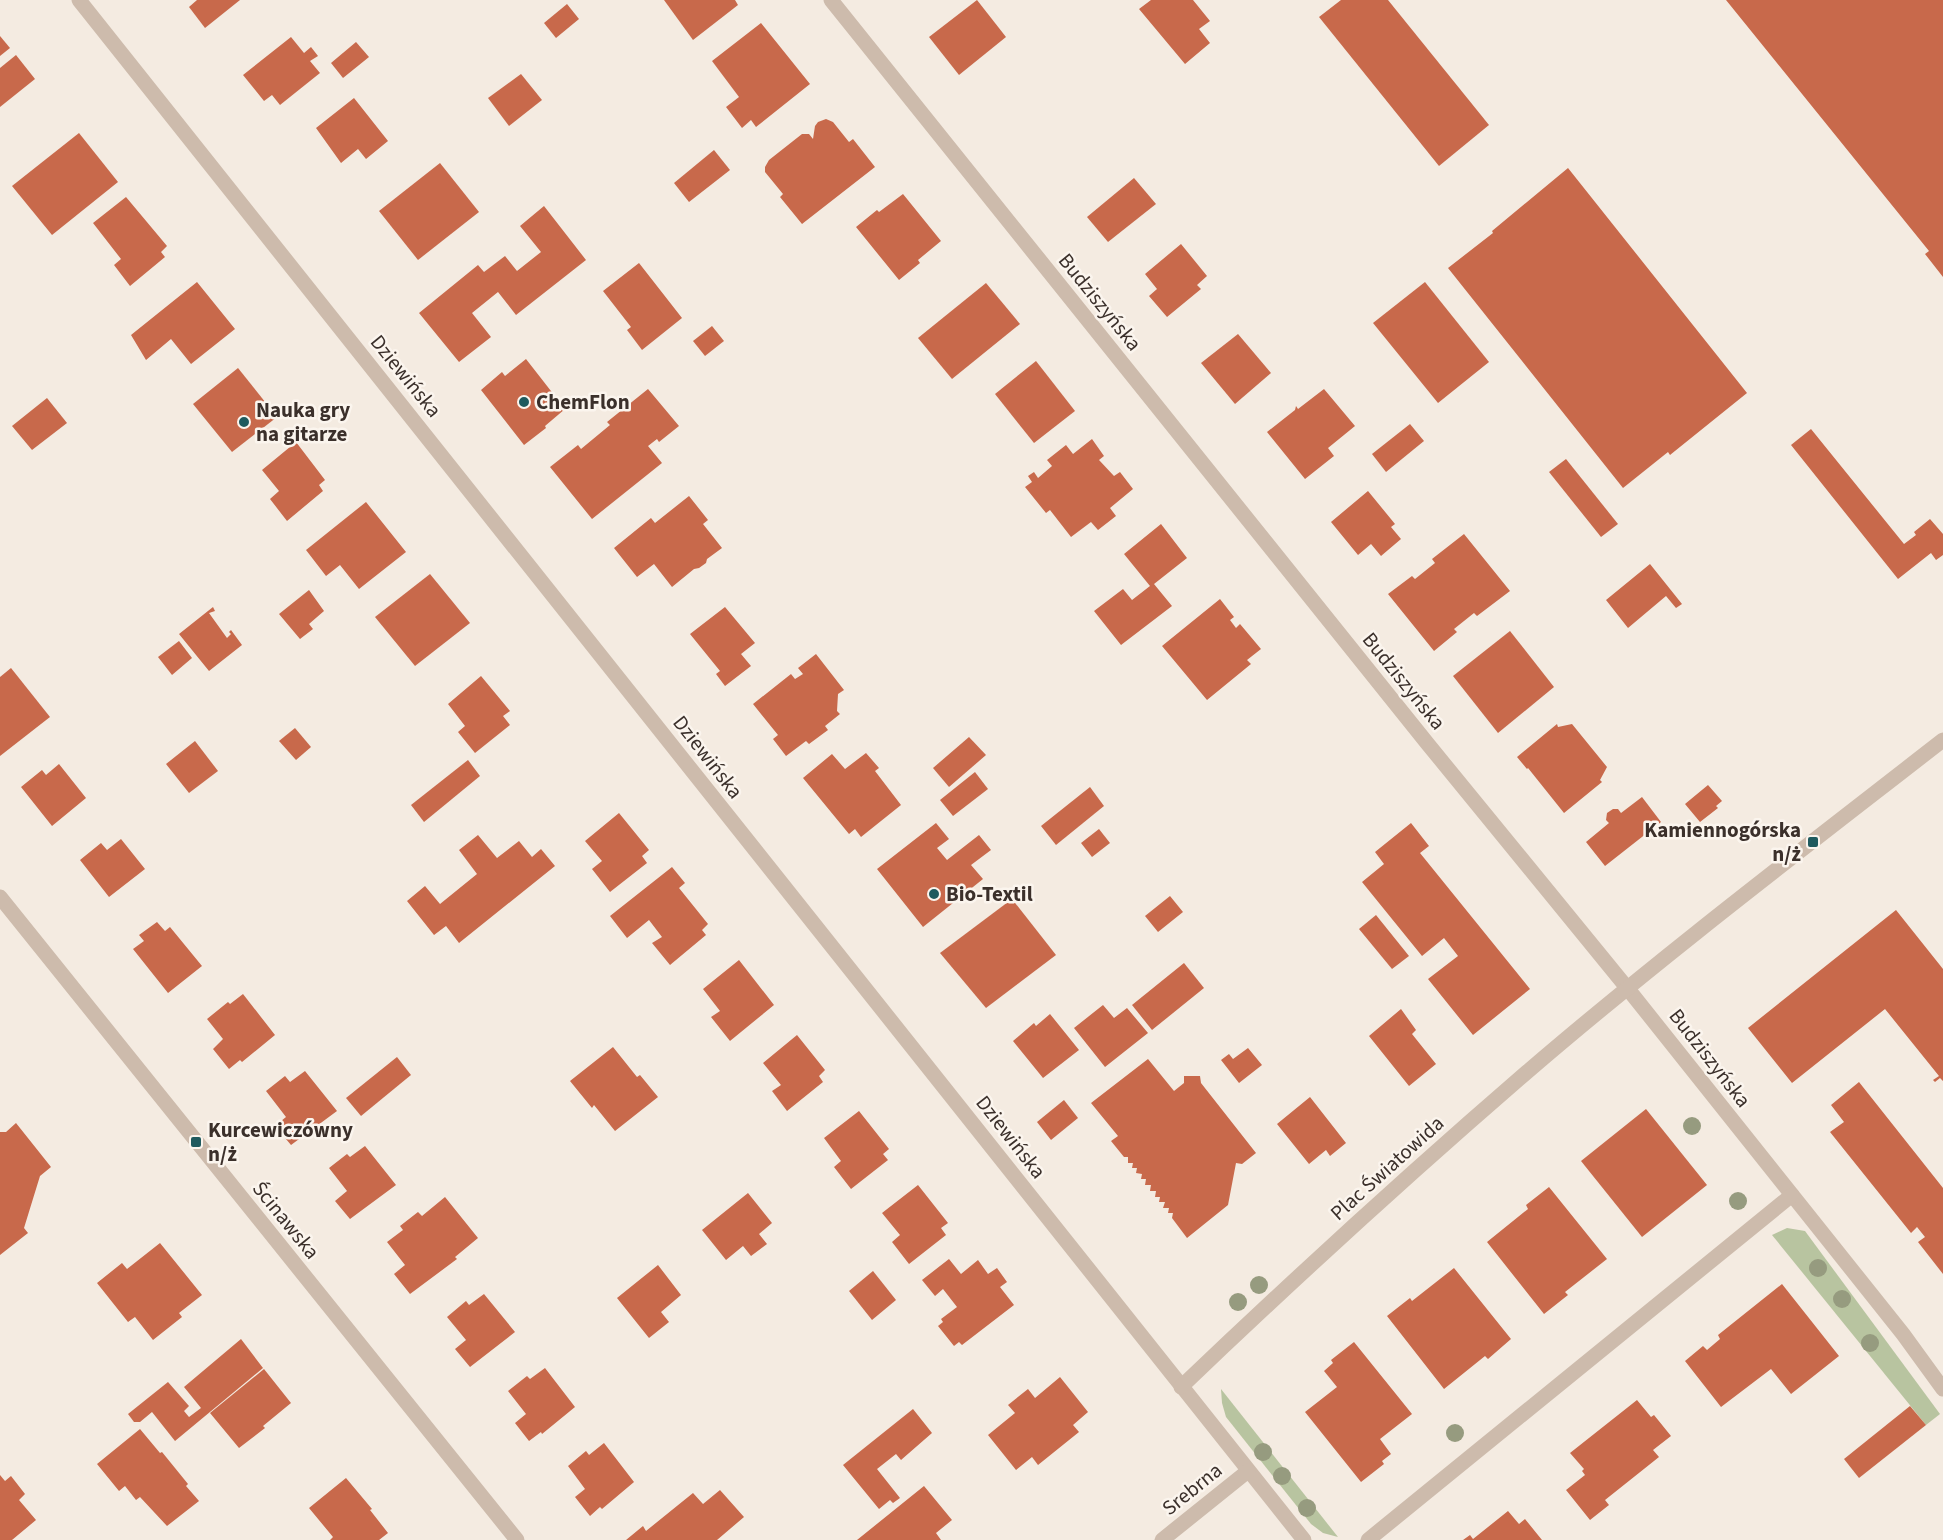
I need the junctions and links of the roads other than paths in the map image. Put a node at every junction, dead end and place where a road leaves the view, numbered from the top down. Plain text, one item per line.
1 (79, 0) edge
2 (831, 0) edge
3 (1943, 740) edge
4 (0, 897) edge
5 (1628, 988) junction
6 (1792, 1195) junction
7 (1181, 1387) junction
8 (1943, 1389) edge
9 (1248, 1471) junction
10 (517, 1540) edge
11 (1162, 1540) edge
12 (1304, 1540) edge
13 (1368, 1540) edge

1 - 7 street, Dziewińska
2 - 5 street, Budziszyńska
3 - 5 street, Plac Światowida
4 - 10 street, Ścinawska
5 - 6 street, Budziszyńska
5 - 7 street, Plac Światowida
6 - 8 street, Budziszyńska
6 - 13 street
7 - 9 street, Dziewińska
9 - 11 street, Srebrna
9 - 12 street, Dziewińska

